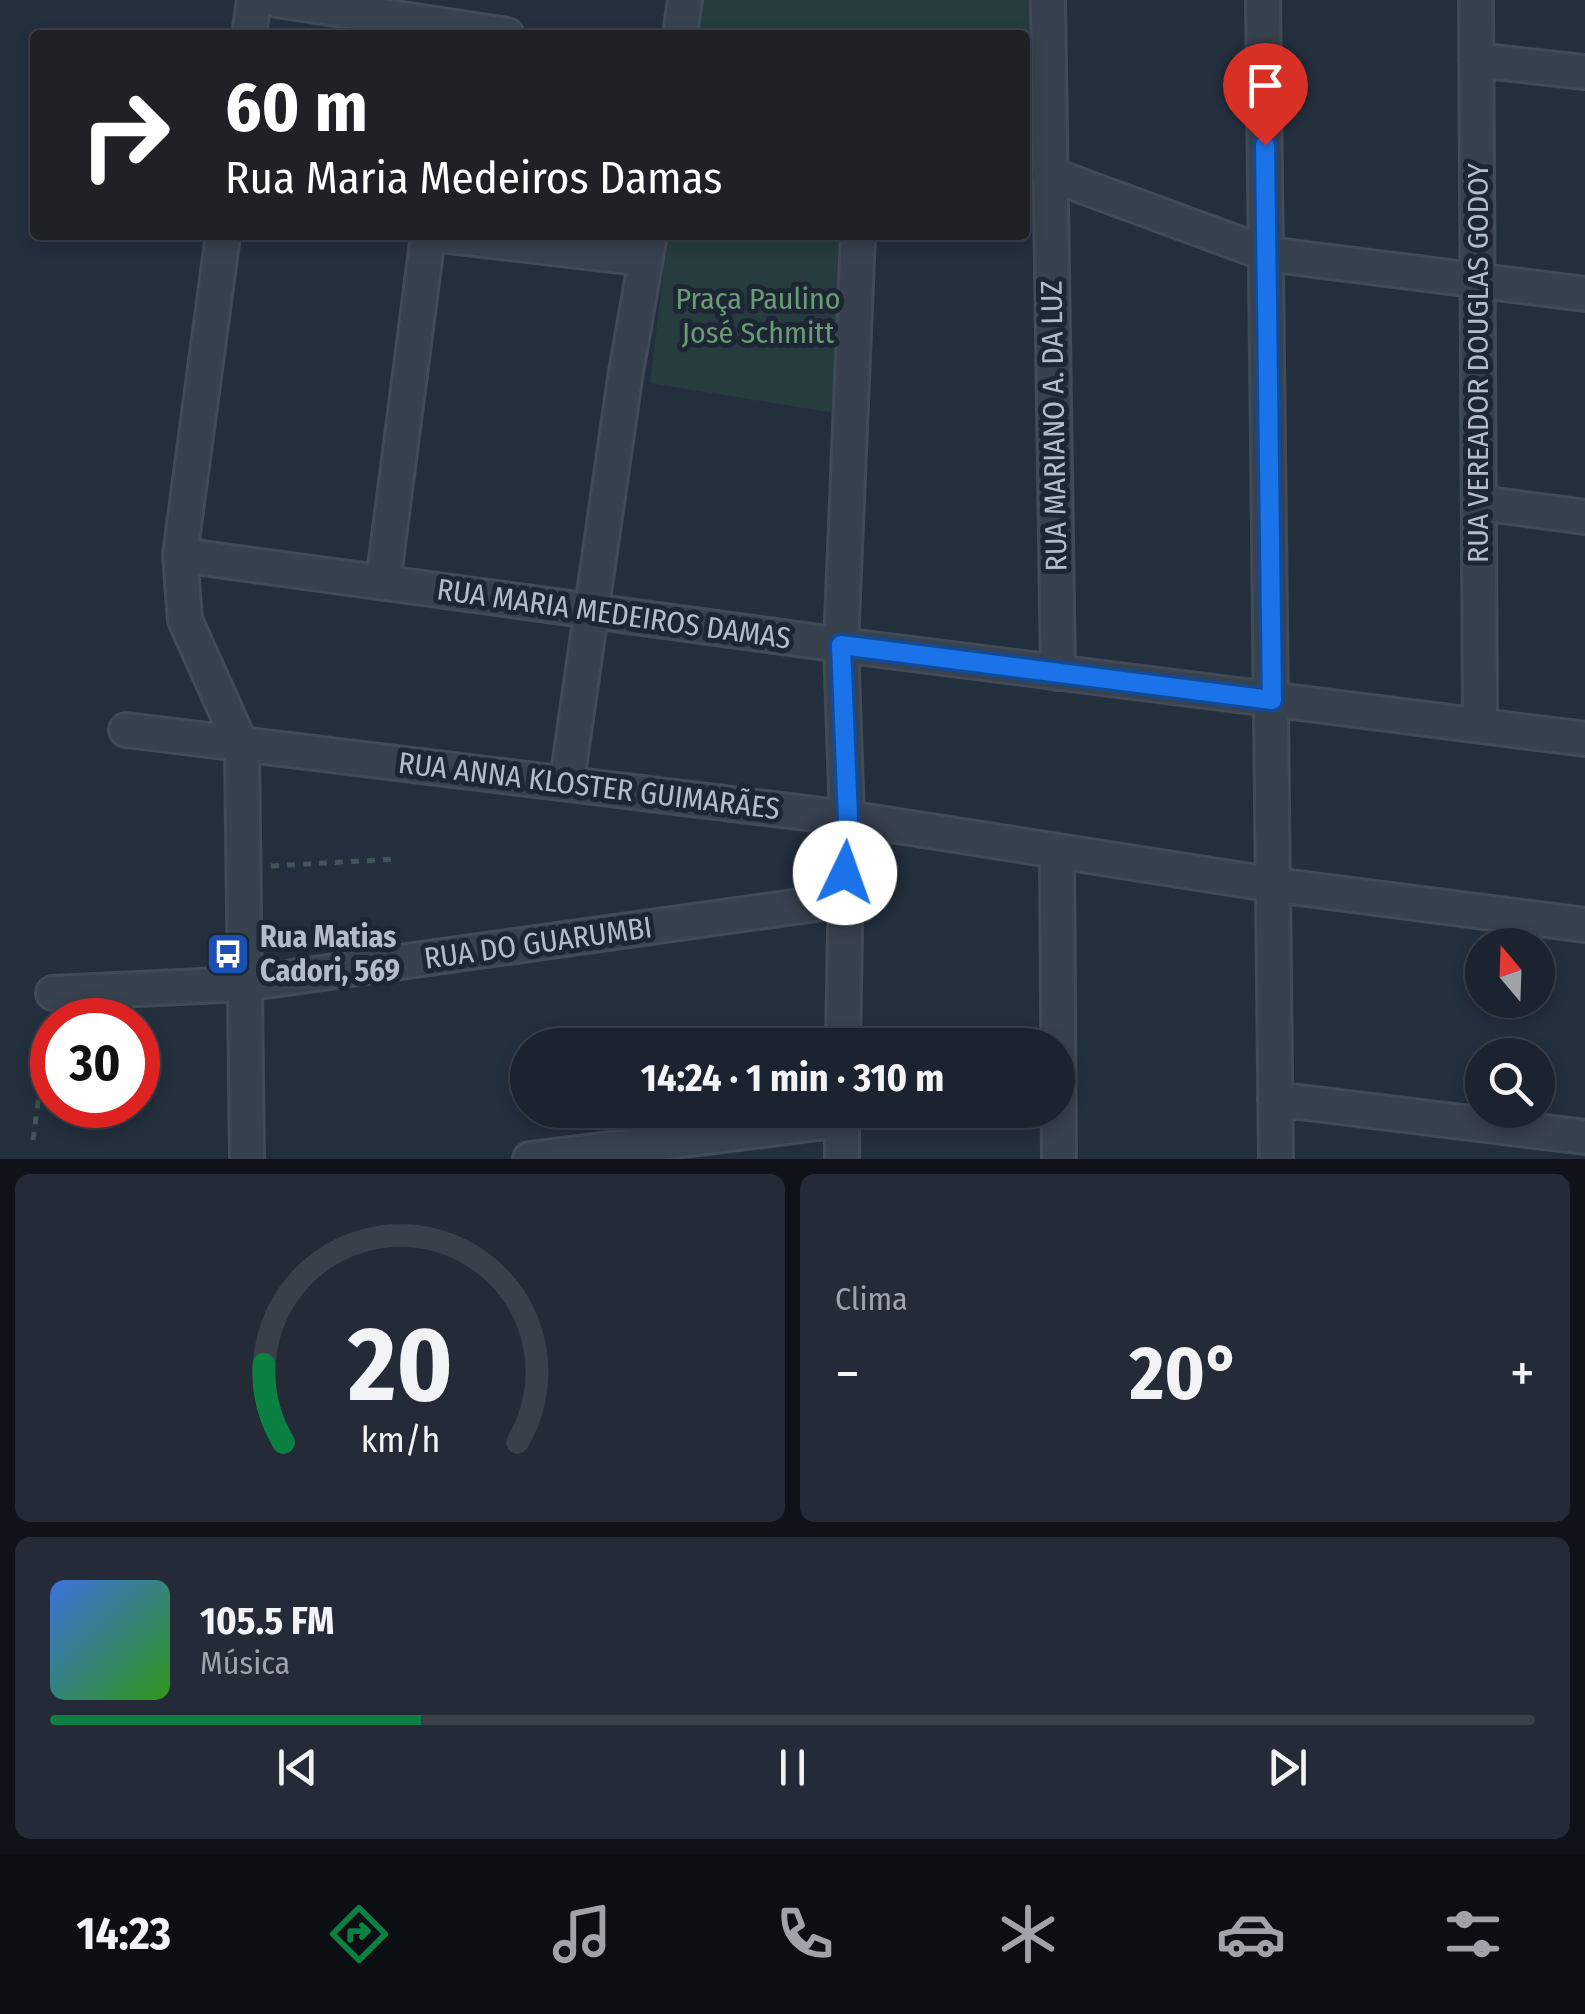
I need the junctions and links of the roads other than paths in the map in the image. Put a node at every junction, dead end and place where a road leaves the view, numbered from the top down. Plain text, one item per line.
1 (254, 0) edge
2 (277, 0) edge
3 (685, 0) edge
4 (1048, 0) edge
5 (1264, 0) edge
6 (1476, 0) edge
7 (250, 30) edge
8 (474, 30) edge
9 (681, 30) edge
10 (1476, 60) junction
11 (1585, 72) edge
12 (1049, 174) junction
13 (222, 240) edge
14 (427, 240) edge
15 (527, 240) edge
16 (858, 240) edge
17 (648, 247) edge
18 (1266, 254) junction
19 (1478, 280) junction
20 (1585, 294) edge
21 (1478, 503) junction
22 (1585, 518) edge
23 (180, 555) junction
24 (382, 582) junction
25 (592, 611) junction
26 (841, 645) junction
27 (1058, 672) junction
28 (1272, 700) junction
29 (1480, 726) junction
30 (126, 730) dead end
31 (1585, 738) edge
32 (242, 746) junction
33 (567, 782) junction
34 (848, 818) junction
35 (1057, 853) junction
36 (1275, 885) junction
37 (844, 900) junction
38 (1585, 925) edge
39 (243, 984) junction
40 (53, 993) road end
41 (843, 1028) edge
42 (1275, 1098) junction
43 (750, 1128) edge
44 (842, 1128) edge
45 (1585, 1137) edge
46 (247, 1159) edge
47 (530, 1159) edge
48 (842, 1159) edge
49 (1059, 1159) edge
50 (1276, 1159) edge

1 - 7 street
2 - 8 street
3 - 9 street
4 - 12 street, RUA MARIANO A. DA LUZ
5 - 18 street
6 - 10 street, RUA VEREADOR DOUGLAS GODOY
10 - 11 street
10 - 19 street, RUA VEREADOR DOUGLAS GODOY
12 - 18 street
12 - 27 street, RUA MARIANO A. DA LUZ
13 - 23 street
14 - 24 street
15 - 17 street
16 - 26 street
17 - 25 street
18 - 19 street
18 - 28 street
19 - 20 street
19 - 21 street, RUA VEREADOR DOUGLAS GODOY
21 - 22 street
21 - 29 street, RUA VEREADOR DOUGLAS GODOY
23 - 24 street, RUA MARIA MEDEIROS DAMAS
23 - 32 street
24 - 25 street, RUA MARIA MEDEIROS DAMAS
25 - 26 street, RUA MARIA MEDEIROS DAMAS
25 - 33 street
26 - 27 street, RUA MARIA MEDEIROS DAMAS
26 - 34 street
27 - 28 street, RUA MARIA MEDEIROS DAMAS
28 - 29 street, RUA MARIA MEDEIROS DAMAS
28 - 36 street
29 - 31 street, RUA MARIA MEDEIROS DAMAS
30 - 32 street, RUA ANNA KLOSTER GUIMARÃES
32 - 33 street, RUA ANNA KLOSTER GUIMARÃES
32 - 39 street
33 - 34 street, RUA ANNA KLOSTER GUIMARÃES
34 - 35 street, RUA ANNA KLOSTER GUIMARÃES
34 - 37 street
35 - 36 street, RUA ANNA KLOSTER GUIMARÃES
35 - 49 street
36 - 38 street, RUA ANNA KLOSTER GUIMARÃES
36 - 42 street
37 - 39 street, RUA DO GUARUMBI
37 - 41 street
39 - 40 street, RUA DO GUARUMBI
39 - 46 street
42 - 45 street
42 - 50 street
43 - 47 street
44 - 48 street

